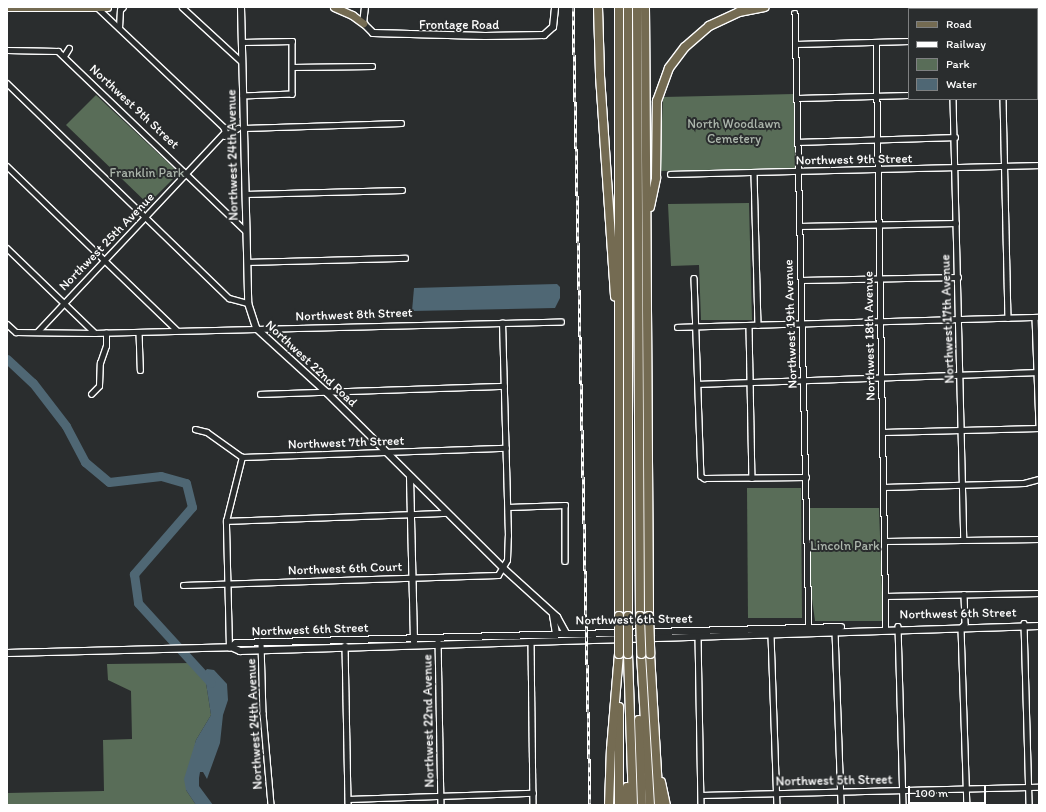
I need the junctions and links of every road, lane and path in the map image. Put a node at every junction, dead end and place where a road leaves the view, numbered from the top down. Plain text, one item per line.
1 (7, 7) edge
2 (96, 7) edge
3 (107, 7) edge
4 (123, 7) edge
5 (182, 7) edge
6 (241, 7) edge
7 (334, 7) edge
8 (365, 7) edge
9 (555, 7) edge
10 (598, 7) edge
11 (619, 7) edge
12 (628, 7) edge
13 (637, 7) edge
14 (765, 7) edge
15 (646, 10) edge
16 (795, 13) dead end
17 (363, 24) junction
18 (119, 28) junction
19 (908, 41) edge
20 (242, 42) junction
21 (876, 42) junction
22 (796, 44) junction
23 (69, 48) dead end
24 (7, 50) edge
25 (64, 56) junction
26 (242, 62) junction
27 (372, 66) dead end
28 (292, 67) junction
29 (7, 84) edge
30 (908, 95) edge
31 (243, 96) junction
32 (877, 96) junction
33 (798, 98) junction
34 (954, 100) edge
35 (1003, 100) edge
36 (401, 123) dead end
37 (223, 127) junction
38 (241, 128) junction
39 (224, 134) junction
40 (955, 137) junction
41 (877, 139) junction
42 (798, 142) junction
43 (1039, 165) edge
44 (7, 166) edge
45 (1005, 166) junction
46 (955, 168) junction
47 (878, 170) junction
48 (799, 172) junction
49 (188, 173) junction
50 (754, 173) junction
51 (670, 174) dead end
52 (402, 190) dead end
53 (245, 194) junction
54 (146, 217) junction
55 (956, 223) junction
56 (878, 224) junction
57 (647, 225) junction
58 (800, 226) junction
59 (246, 231) junction
60 (7, 248) edge
61 (405, 258) dead end
62 (106, 259) junction
63 (247, 262) junction
64 (958, 277) junction
65 (694, 278) dead end
66 (880, 279) junction
67 (801, 280) junction
68 (65, 302) junction
69 (248, 303) junction
70 (1037, 317) edge
71 (1008, 318) junction
72 (959, 319) junction
73 (561, 322) dead end
74 (619, 322) junction
75 (502, 323) junction
76 (880, 323) junction
77 (7, 324) edge
78 (758, 325) junction
79 (802, 325) junction
80 (749, 326) junction
81 (677, 327) dead end
82 (696, 327) junction
83 (256, 328) junction
84 (177, 330) junction
85 (37, 332) junction
86 (139, 332) junction
87 (95, 333) junction
88 (106, 333) junction
89 (140, 370) dead end
90 (1037, 372) junction
91 (960, 375) junction
92 (882, 378) junction
93 (804, 381) junction
94 (750, 382) junction
95 (698, 384) junction
96 (504, 386) junction
97 (326, 392) junction
98 (91, 394) dead end
99 (260, 394) dead end
100 (1039, 427) edge
101 (195, 429) dead end
102 (962, 430) junction
103 (883, 432) junction
104 (506, 448) junction
105 (386, 453) junction
106 (242, 457) junction
107 (410, 477) junction
108 (806, 477) junction
109 (752, 478) junction
110 (1039, 479) edge
111 (418, 484) junction
112 (963, 485) junction
113 (884, 487) junction
114 (412, 492) junction
115 (508, 507) junction
116 (447, 513) junction
117 (413, 515) junction
118 (226, 521) junction
119 (1039, 538) edge
120 (964, 539) junction
121 (885, 541) junction
122 (565, 561) dead end
123 (503, 568) junction
124 (415, 578) junction
125 (228, 584) junction
126 (183, 585) dead end
127 (1039, 593) edge
128 (964, 594) junction
129 (885, 596) junction
130 (553, 615) junction
131 (1039, 623) edge
132 (1024, 625) junction
133 (963, 626) junction
134 (1039, 626) edge
135 (886, 628) junction
136 (898, 628) junction
137 (809, 631) junction
138 (835, 631) junction
139 (556, 633) junction
140 (566, 633) junction
141 (698, 634) junction
142 (771, 635) junction
143 (438, 637) junction
144 (414, 638) junction
145 (345, 640) junction
146 (531, 642) junction
147 (261, 643) junction
148 (438, 645) junction
149 (414, 646) junction
150 (230, 648) junction
151 (345, 648) junction
152 (261, 650) junction
153 (7, 653) edge
154 (619, 654) junction
155 (628, 654) junction
156 (642, 672) junction
157 (655, 750) junction
158 (1029, 787) junction
159 (1039, 787) edge
160 (966, 789) junction
161 (902, 790) junction
162 (841, 792) junction
163 (533, 793) junction
164 (701, 794) junction
165 (777, 794) junction
166 (441, 796) junction
167 (348, 799) junction
168 (271, 805) edge
169 (348, 805) edge
170 (441, 805) edge
171 (533, 805) edge
172 (609, 805) edge
173 (619, 805) edge
174 (627, 805) edge
175 (633, 805) edge
176 (642, 805) edge
177 (650, 805) edge
178 (659, 805) edge
179 (666, 805) edge
180 (701, 805) edge
181 (777, 805) edge
182 (841, 805) edge
183 (903, 805) edge
184 (967, 805) edge
185 (1029, 805) edge

1 - 2 main road
2 - 3 main road
2 - 18 street
4 - 18 street
5 - 26 street
6 - 20 street, Northwest 24th Avenue
7 - 17 main road
8 - 17 street
9 - 17 street, Frontage Road
10 - 74 highway
11 - 74 highway
12 - 155 highway, bridge
13 - 156 highway, bridge
14 - 57 highway
15 - 57 highway
16 - 22 street, Northwest 19th Avenue
18 - 37 street
19 - 21 street
20 - 26 street, Northwest 24th Avenue
20 - 28 street
21 - 22 street
21 - 32 street, Northwest 18th Avenue
22 - 33 street, Northwest 19th Avenue
23 - 25 street
24 - 25 street, Northwest 9th Street
25 - 49 street, Northwest 9th Street
26 - 31 street, Northwest 24th Avenue
27 - 28 street
28 - 31 street
29 - 54 street
30 - 32 street
31 - 38 street, Northwest 24th Avenue
32 - 33 street
32 - 41 street, Northwest 18th Avenue
33 - 42 street, Northwest 19th Avenue
34 - 40 street, Northwest 17th Avenue
35 - 45 street
36 - 38 street
37 - 38 street
37 - 39 street
38 - 39 street, Northwest 25th Avenue
38 - 53 street, Northwest 24th Avenue
39 - 49 street, Northwest 25th Avenue
40 - 41 street
40 - 46 street, Northwest 17th Avenue
41 - 42 street
41 - 47 street, Northwest 18th Avenue
42 - 48 street, Northwest 19th Avenue
43 - 45 street, Northwest 9th Street
44 - 62 street
45 - 46 street, Northwest 9th Street
45 - 71 street
46 - 47 street, Northwest 9th Street
46 - 55 street, Northwest 17th Avenue
47 - 48 street, Northwest 9th Street
47 - 56 street, Northwest 18th Avenue
48 - 50 street, Northwest 9th Street
48 - 58 street, Northwest 19th Avenue
49 - 54 street, Northwest 25th Avenue
49 - 59 street, Northwest 9th Street
50 - 51 street, Northwest 9th Street
50 - 78 street
52 - 53 street
53 - 59 street, Northwest 24th Avenue
54 - 62 street, Northwest 25th Avenue
54 - 69 street
55 - 56 street
55 - 64 street, Northwest 17th Avenue
56 - 58 street
56 - 66 street, Northwest 18th Avenue
57 - 157 highway, bridge
58 - 67 street, Northwest 19th Avenue
59 - 63 street, Northwest 24th Avenue
60 - 68 street
61 - 63 street
62 - 68 street, Northwest 25th Avenue
62 - 84 street
63 - 69 street, Northwest 24th Avenue
64 - 66 street
64 - 72 street, Northwest 17th Avenue
65 - 82 street
66 - 67 street
66 - 76 street, Northwest 18th Avenue
67 - 79 street, Northwest 19th Avenue
68 - 85 street, Northwest 25th Avenue
68 - 87 street
69 - 83 street, Northwest 22nd Road
70 - 71 street
70 - 90 street
71 - 72 street
72 - 76 street
72 - 91 street, Northwest 17th Avenue
73 - 75 street, Northwest 8th Street
74 - 154 highway, bridge
75 - 83 street, Northwest 8th Street
75 - 96 street
76 - 79 street
76 - 92 street, Northwest 18th Avenue
77 - 85 street, Northwest 8th Street
78 - 79 street
78 - 80 street
79 - 93 street, Northwest 19th Avenue
80 - 82 street
80 - 94 street
81 - 82 street
82 - 95 street
83 - 84 street, Northwest 8th Street
83 - 97 street, Northwest 22nd Road
84 - 86 street, Northwest 8th Street
85 - 87 street, Northwest 8th Street
86 - 88 street, Northwest 8th Street
86 - 89 street
87 - 88 street, Northwest 8th Street
88 - 98 street
90 - 91 street
90 - 100 street
91 - 92 street
91 - 102 street, Northwest 17th Avenue
92 - 93 street
92 - 103 street, Northwest 18th Avenue
93 - 94 street
93 - 108 street, Northwest 19th Avenue
94 - 95 street
94 - 109 street
95 - 109 street
96 - 97 street
96 - 104 street
97 - 99 street
97 - 105 street, Northwest 22nd Road
100 - 102 street
101 - 106 street
102 - 103 street
102 - 112 street, Northwest 17th Avenue
103 - 113 street, Northwest 18th Avenue
104 - 105 street, Northwest 7th Street
104 - 115 street
105 - 106 street, Northwest 7th Street
105 - 107 street, Northwest 22nd Road
106 - 118 street, Northwest 24th Avenue
107 - 111 street, Northwest 22nd Road
107 - 114 street, Northwest 22nd Avenue
108 - 109 street
108 - 137 street, Northwest 19th Avenue
110 - 112 street
111 - 114 street
111 - 116 street, Northwest 22nd Road
112 - 113 street
112 - 120 street, Northwest 17th Avenue
113 - 121 street, Northwest 18th Avenue
114 - 117 street, Northwest 22nd Avenue
115 - 122 street
115 - 123 street
116 - 117 street
116 - 123 street, Northwest 22nd Road
117 - 118 street
117 - 124 street, Northwest 22nd Avenue
118 - 125 street, Northwest 24th Avenue
119 - 120 street
120 - 121 street
121 - 129 street, Northwest 18th Avenue
123 - 124 street, Northwest 6th Court
123 - 130 street, Northwest 22nd Road
124 - 125 street, Northwest 6th Court
124 - 144 street, Northwest 22nd Avenue
125 - 126 street, Northwest 6th Court
125 - 150 street, Northwest 24th Avenue
127 - 128 street
128 - 129 street
128 - 133 street
129 - 135 street, Northwest 18th Avenue
130 - 139 street
130 - 140 street, Northwest 22nd Road
131 - 132 street, Northwest 6th Street
132 - 133 street, Northwest 6th Street
132 - 134 street, Northwest 6th Street
132 - 158 street
133 - 136 street, Northwest 6th Street
133 - 160 street
135 - 136 street, Northwest 6th Street
135 - 137 street, Northwest 6th Street
135 - 138 street, Northwest 6th Street
136 - 161 street
137 - 138 street, Northwest 6th Street
137 - 141 street, Northwest 6th Street
137 - 142 street, Northwest 6th Street
138 - 162 street
139 - 140 street, Northwest 6th Street
139 - 143 street, Northwest 6th Street
140 - 141 street, Northwest 6th Street
141 - 142 street, Northwest 6th Street
141 - 146 street, Northwest 6th Street
141 - 164 street
142 - 165 street
143 - 144 street, Northwest 6th Street
143 - 148 street, Northwest 22nd Avenue
144 - 145 street, Northwest 6th Street
144 - 149 street, Northwest 22nd Avenue
145 - 147 street, Northwest 6th Street
145 - 151 street
146 - 148 street, Northwest 6th Street
146 - 163 street
147 - 150 street, Northwest 6th Street
147 - 152 street, Northwest 24th Avenue
148 - 149 street, Northwest 6th Street
148 - 166 street, Northwest 22nd Avenue
149 - 151 street, Northwest 6th Street
150 - 152 street, Northwest 6th Street
150 - 153 street, Northwest 6th Street
151 - 152 street, Northwest 6th Street
151 - 167 street
152 - 168 street, Northwest 24th Avenue
154 - 172 highway
154 - 173 highway
155 - 174 highway
155 - 175 highway
156 - 176 highway
156 - 177 highway
157 - 178 highway
157 - 179 highway
158 - 159 street, Northwest 5th Street
158 - 160 street, Northwest 5th Street
158 - 185 street
160 - 161 street, Northwest 5th Street
160 - 184 street
161 - 162 street, Northwest 5th Street
161 - 183 street
162 - 165 street, Northwest 5th Street
162 - 182 street
163 - 166 street
163 - 171 street
164 - 165 street, Northwest 5th Street
164 - 180 street
165 - 181 street
166 - 167 street
166 - 170 street, Northwest 22nd Avenue
167 - 169 street

